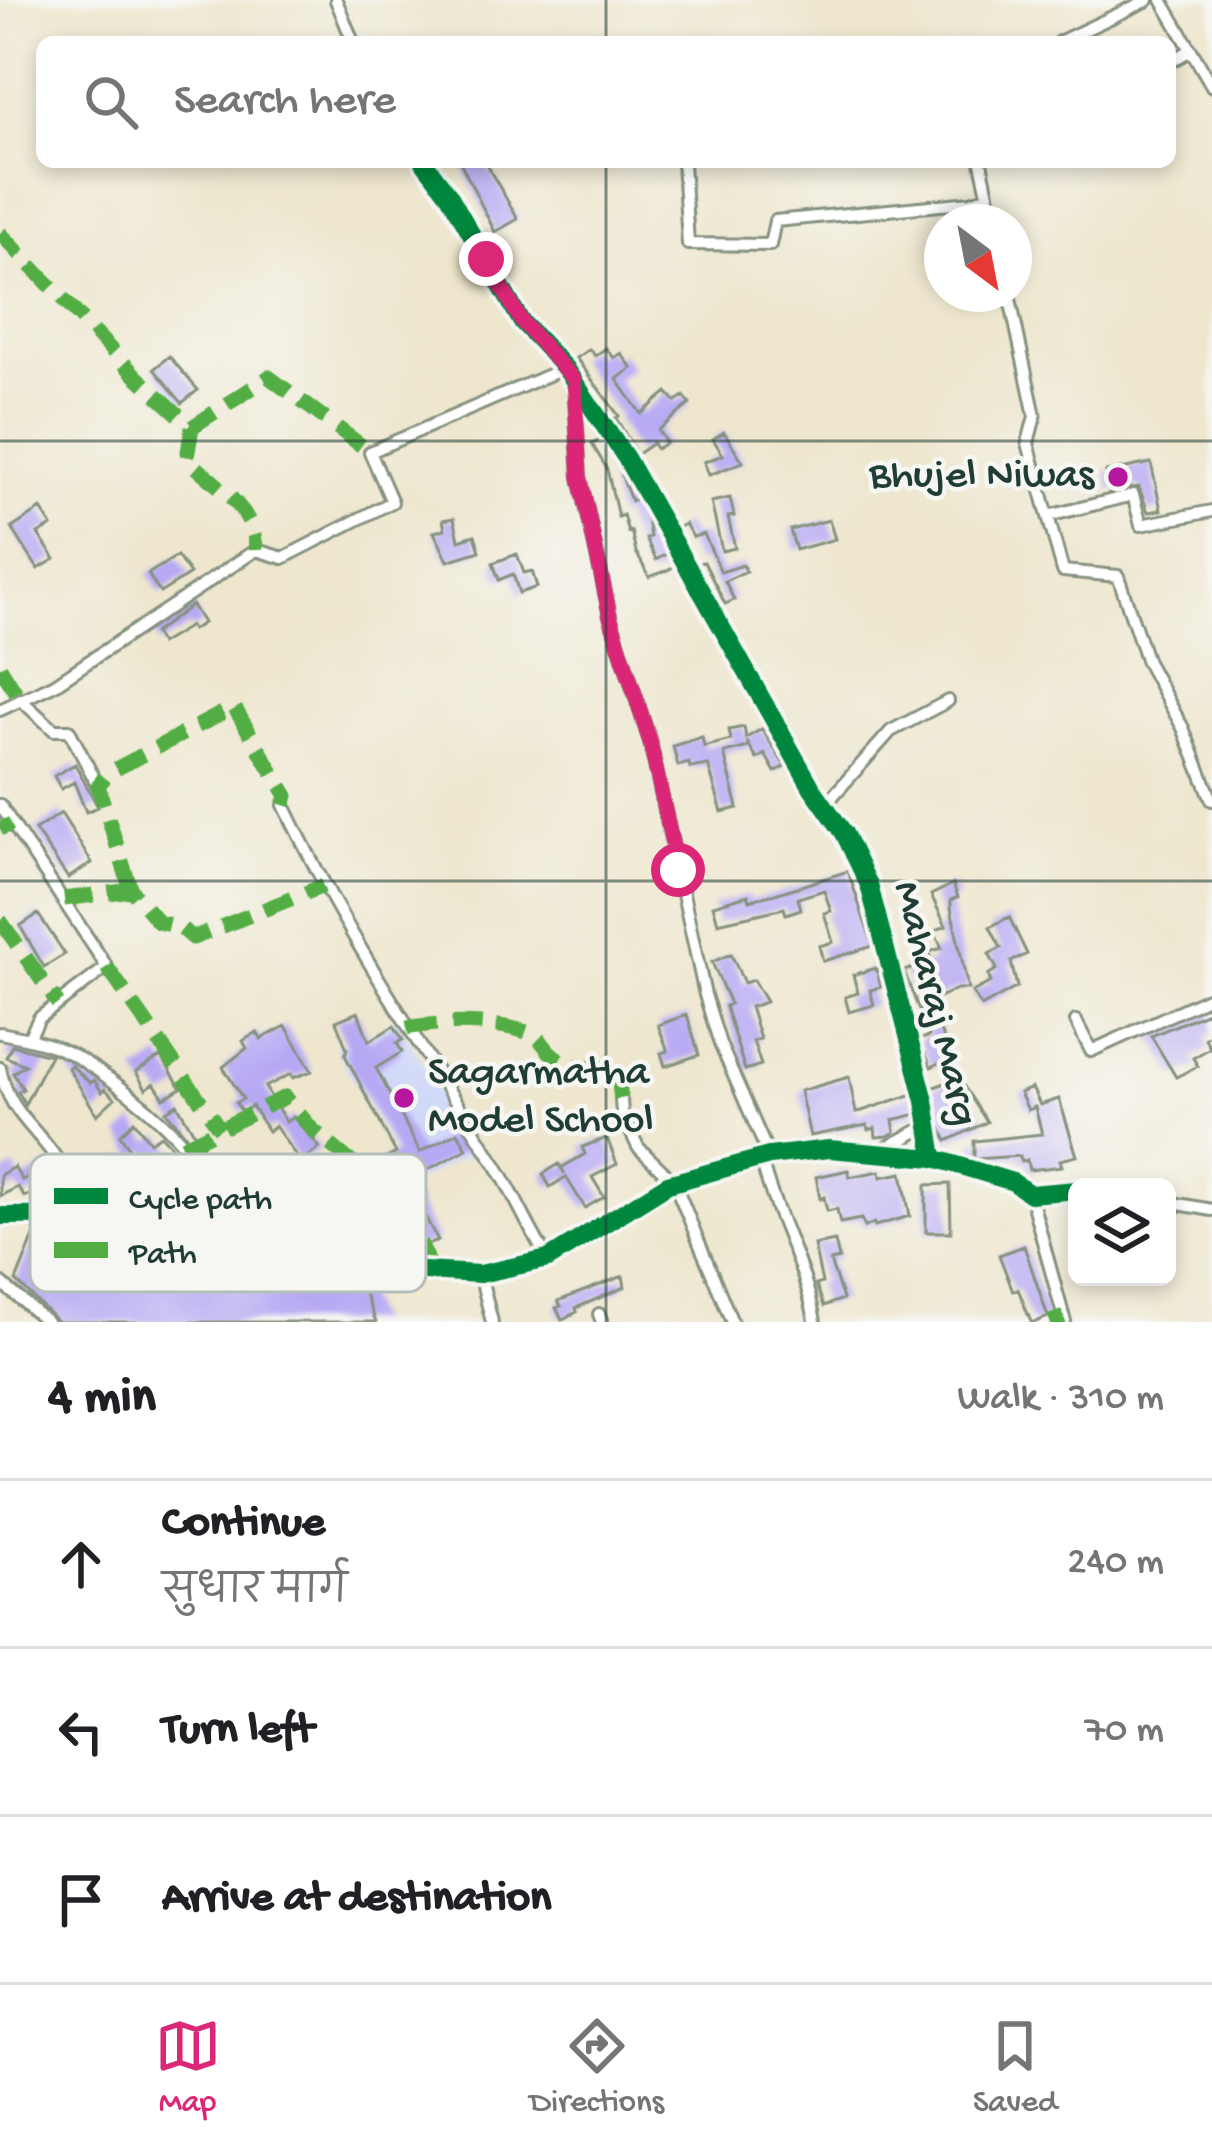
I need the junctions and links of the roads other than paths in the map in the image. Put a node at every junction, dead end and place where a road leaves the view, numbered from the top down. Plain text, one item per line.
1 (336, 0) edge
2 (1148, 0) edge
3 (1162, 0) edge
4 (351, 36) edge
5 (1072, 36) edge
6 (1189, 51) junction
7 (1176, 59) edge
8 (1212, 86) edge
9 (429, 168) edge
10 (683, 168) edge
11 (982, 168) edge
12 (988, 196) junction
13 (990, 204) edge
14 (1013, 312) edge
15 (565, 368) junction
16 (574, 380) junction
17 (1212, 511) edge
18 (1048, 515) junction
19 (20, 699) junction
20 (948, 701) dead end
21 (0, 710) edge
22 (98, 787) dead end
23 (1212, 800) edge
24 (0, 805) edge
25 (284, 806) dead end
26 (824, 806) junction
27 (1212, 996) edge
28 (1076, 1021) dead end
29 (0, 1033) edge
30 (29, 1038) junction
31 (0, 1068) edge
32 (621, 1100) dead end
33 (929, 1125) junction
34 (875, 1153) junction
35 (51, 1154) edge
36 (190, 1154) edge
37 (765, 1157) junction
38 (934, 1158) junction
39 (674, 1182) junction
40 (1068, 1191) edge
41 (1030, 1194) junction
42 (1176, 1204) edge
43 (1212, 1210) edge
44 (548, 1259) junction
45 (426, 1271) edge
46 (480, 1274) junction
47 (0, 1282) edge
48 (47, 1322) edge
49 (492, 1322) edge
50 (732, 1322) edge
51 (815, 1322) edge
52 (1065, 1322) edge

1 - 4 street
2 - 5 street
3 - 6 street
6 - 7 street
6 - 8 street
9 - 15 street, Maharaj Marg
10 - 12 street
11 - 12 street
12 - 13 street
14 - 18 street
15 - 16 street, Maharaj Marg
15 - 19 street
16 - 26 street, Maharaj Marg
16 - 37 street
17 - 18 street
18 - 23 street
19 - 21 street
19 - 22 street
20 - 26 street
24 - 30 street
25 - 44 street
26 - 33 street, Maharaj Marg
27 - 28 street
29 - 30 street
30 - 36 street
31 - 35 street
32 - 39 street
33 - 34 street
33 - 38 street, Maharaj Marg
34 - 37 street
34 - 38 street
37 - 39 street
37 - 51 street
38 - 41 street
39 - 44 street
39 - 50 street
40 - 41 street
41 - 52 street
42 - 43 street
44 - 46 street
45 - 46 street
46 - 49 street
47 - 48 street

